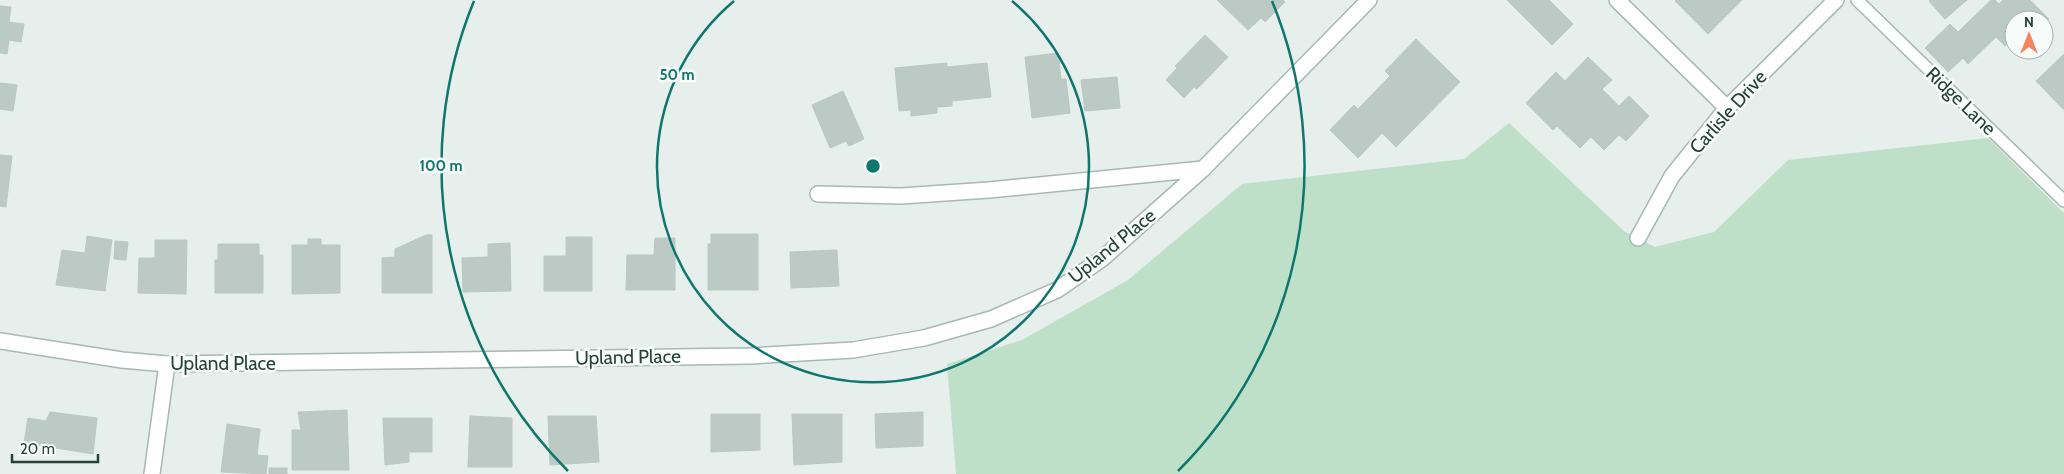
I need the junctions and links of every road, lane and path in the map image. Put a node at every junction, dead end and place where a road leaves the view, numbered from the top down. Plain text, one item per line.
1 (1369, 0) edge
2 (1617, 0) edge
3 (1836, 0) edge
4 (1857, 0) edge
5 (1728, 108) junction
6 (1204, 169) junction
7 (818, 194) dead end
8 (2064, 201) edge
9 (1638, 238) dead end
10 (0, 341) edge
11 (167, 364) junction
12 (152, 474) edge

1 - 6 street, Upland Place
2 - 5 street
3 - 5 street, Carlisle Drive
4 - 8 lane, Ridge Lane
5 - 9 street, Carlisle Drive
6 - 7 street
6 - 11 street, Upland Place
10 - 11 street, Upland Place
11 - 12 street

